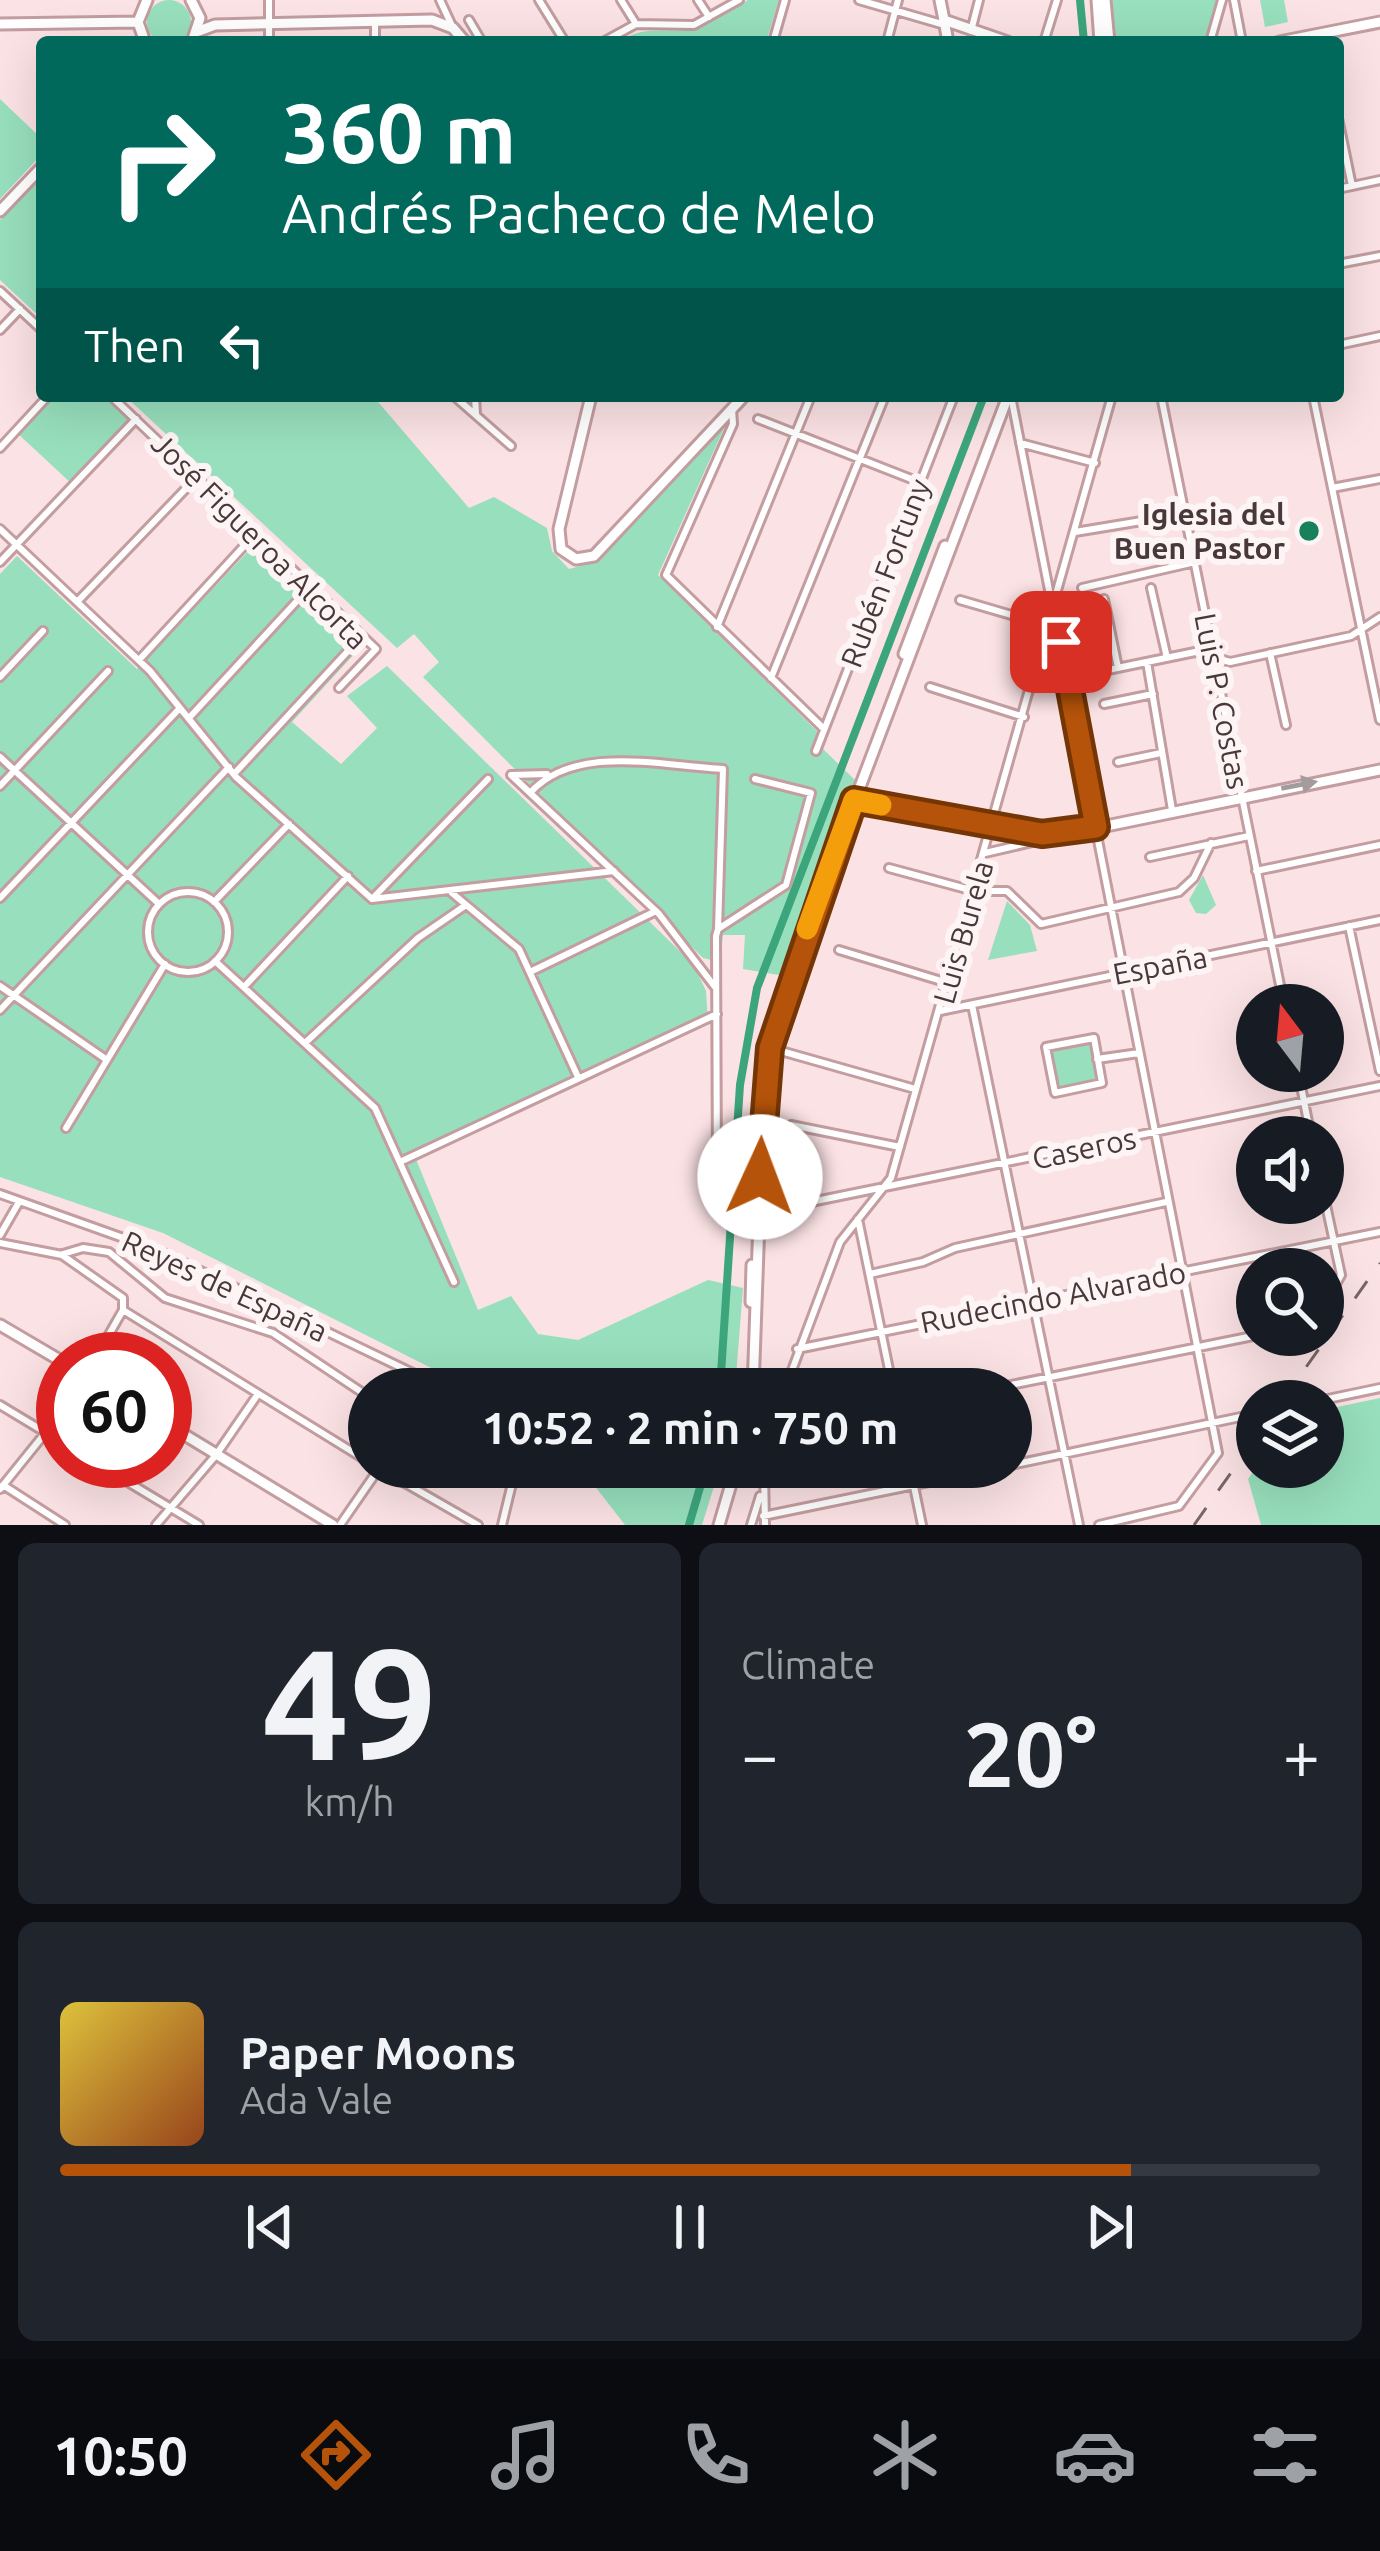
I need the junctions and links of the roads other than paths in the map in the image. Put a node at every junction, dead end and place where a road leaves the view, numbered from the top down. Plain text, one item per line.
1 (135, 0) edge
2 (147, 0) edge
3 (191, 0) edge
4 (268, 0) edge
5 (440, 0) edge
6 (539, 0) edge
7 (621, 0) edge
8 (698, 0) edge
9 (739, 0) edge
10 (785, 0) edge
11 (859, 0) edge
12 (898, 0) edge
13 (940, 0) edge
14 (979, 0) edge
15 (1057, 0) edge
16 (1101, 0) edge
17 (1222, 0) edge
18 (1234, 0) edge
19 (896, 10) junction
20 (138, 18) junction
21 (200, 18) junction
22 (710, 18) junction
23 (469, 20) dead end
24 (375, 21) junction
25 (944, 22) junction
26 (1380, 22) edge
27 (0, 24) edge
28 (269, 24) junction
29 (637, 24) junction
30 (215, 25) junction
31 (453, 28) junction
32 (971, 31) junction
33 (144, 36) edge
34 (195, 36) edge
35 (197, 36) edge
36 (269, 36) edge
37 (375, 36) edge
38 (460, 36) edge
39 (478, 36) edge
40 (561, 36) edge
41 (614, 36) edge
42 (775, 36) edge
43 (889, 36) edge
44 (947, 36) edge
45 (988, 36) edge
46 (1045, 36) edge
47 (1104, 36) edge
48 (1212, 36) edge
49 (1241, 36) edge
50 (1328, 36) edge
51 (1344, 147) edge
52 (36, 173) edge
53 (1380, 180) edge
54 (1352, 186) junction
55 (1344, 188) edge
56 (0, 211) edge
57 (1380, 256) edge
58 (1344, 263) edge
59 (0, 291) edge
60 (20, 309) junction
61 (36, 324) edge
62 (0, 330) edge
63 (1380, 336) edge
64 (1344, 344) edge
65 (42, 402) edge
66 (118, 402) edge
67 (461, 402) edge
68 (475, 402) edge
69 (590, 402) edge
70 (738, 402) edge
71 (809, 402) edge
72 (883, 402) edge
73 (952, 402) edge
74 (1005, 402) edge
75 (1009, 402) edge
76 (1110, 402) edge
77 (1162, 402) edge
78 (1314, 402) edge
79 (732, 409) junction
80 (476, 414) junction
81 (136, 419) junction
82 (758, 419) dead end
83 (794, 437) junction
84 (1020, 443) junction
85 (511, 446) dead end
86 (0, 448) edge
87 (859, 460) junction
88 (1095, 463) junction
89 (197, 477) junction
90 (1380, 479) edge
91 (920, 482) junction
92 (1332, 488) junction
93 (1185, 514) junction
94 (0, 530) edge
95 (1075, 532) junction
96 (256, 533) junction
97 (16, 545) junction
98 (0, 562) edge
99 (1195, 562) junction
100 (1082, 588) dead end
101 (1151, 588) dead end
102 (1104, 598) dead end
103 (960, 600) dead end
104 (77, 602) junction
105 (296, 602) dead end
106 (1054, 605) junction
107 (1380, 617) edge
108 (1049, 626) junction
109 (1363, 626) junction
110 (717, 627) junction
111 (43, 631) dead end
112 (348, 651) dead end
113 (1270, 653) junction
114 (1213, 657) junction
115 (1167, 658) junction
116 (139, 660) junction
117 (1147, 662) junction
118 (1118, 668) junction
119 (108, 671) dead end
120 (0, 677) edge
121 (770, 678) junction
122 (1068, 678) junction
123 (1035, 685) junction
124 (339, 688) dead end
125 (931, 688) dead end
126 (1153, 694) junction
127 (1104, 704) dead end
128 (180, 708) junction
129 (1024, 717) junction
130 (188, 718) junction
131 (1380, 720) edge
132 (1286, 725) dead end
133 (824, 729) junction
134 (816, 751) dead end
135 (1162, 752) junction
136 (0, 757) edge
137 (1118, 762) dead end
138 (14, 770) junction
139 (1380, 770) edge
140 (231, 771) junction
141 (547, 774) junction
142 (755, 778) dead end
143 (488, 779) dead end
144 (0, 786) edge
145 (530, 793) junction
146 (1240, 797) junction
147 (852, 799) junction
148 (1172, 810) junction
149 (71, 824) junction
150 (289, 824) junction
151 (994, 825) junction
152 (1096, 827) junction
153 (1062, 835) junction
154 (1249, 836) junction
155 (1211, 844) junction
156 (1380, 845) edge
157 (986, 853) junction
158 (1150, 857) dead end
159 (889, 868) dead end
160 (614, 871) junction
161 (1256, 871) junction
162 (127, 875) junction
163 (348, 876) junction
164 (974, 891) junction
165 (452, 893) junction
166 (0, 898) edge
167 (372, 898) junction
168 (214, 902) junction
169 (159, 904) junction
170 (466, 905) junction
171 (1110, 909) junction
172 (656, 911) junction
173 (1380, 920) edge
174 (1348, 926) junction
175 (718, 929) junction
176 (1272, 943) junction
177 (839, 950) dead end
178 (215, 961) junction
179 (164, 964) junction
180 (530, 972) junction
181 (1122, 972) junction
182 (948, 983) junction
183 (1280, 984) edge
184 (0, 986) edge
185 (244, 987) junction
186 (717, 990) junction
187 (12, 997) junction
188 (972, 1005) junction
189 (0, 1010) edge
190 (940, 1011) junction
191 (718, 1014) junction
192 (305, 1043) junction
193 (770, 1048) junction
194 (1139, 1052) junction
195 (1097, 1059) junction
196 (107, 1060) junction
197 (1380, 1071) edge
198 (578, 1077) junction
199 (1380, 1086) edge
200 (915, 1089) junction
201 (1302, 1092) edge
202 (1304, 1102) junction
203 (1307, 1116) edge
204 (66, 1128) dead end
205 (1154, 1133) junction
206 (900, 1147) junction
207 (402, 1161) junction
208 (1003, 1164) junction
209 (758, 1177) junction
210 (884, 1187) junction
211 (0, 1194) edge
212 (19, 1201) junction
213 (1166, 1202) junction
214 (858, 1219) junction
215 (1330, 1224) edge
216 (1380, 1232) edge
217 (1018, 1235) junction
218 (0, 1239) edge
219 (1334, 1241) junction
220 (1335, 1248) edge
221 (62, 1255) junction
222 (1181, 1271) junction
223 (870, 1274) junction
224 (454, 1282) dead end
225 (1032, 1301) junction
226 (123, 1310) junction
227 (0, 1325) edge
228 (110, 1332) edge
229 (881, 1332) junction
230 (1236, 1339) edge
231 (36, 1346) edge
232 (1196, 1347) junction
233 (797, 1349) junction
234 (400, 1368) edge
235 (751, 1368) edge
236 (791, 1368) edge
237 (889, 1368) edge
238 (1048, 1378) junction
239 (1032, 1381) edge
240 (348, 1383) edge
241 (1380, 1388) edge
242 (258, 1394) junction
243 (1344, 1396) edge
244 (0, 1406) edge
245 (1236, 1418) edge
246 (1213, 1423) junction
247 (36, 1427) edge
248 (192, 1440) edge
249 (36, 1443) edge
250 (348, 1449) edge
251 (1066, 1454) junction
252 (216, 1455) junction
253 (1032, 1461) edge
254 (1, 1486) edge
255 (138, 1488) edge
256 (364, 1488) edge
257 (415, 1488) edge
258 (511, 1488) edge
259 (727, 1488) edge
260 (761, 1488) edge
261 (905, 1488) edge
262 (914, 1488) edge
263 (761, 1492) junction
264 (171, 1508) junction
265 (764, 1521) edge
266 (65, 1525) edge
267 (156, 1525) edge
268 (199, 1525) edge
269 (337, 1525) edge
270 (478, 1525) edge
271 (502, 1525) edge
272 (717, 1525) edge
273 (751, 1525) edge
274 (922, 1525) edge
275 (1079, 1525) edge
276 (1099, 1525) edge

1 - 20 main road
2 - 20 main road
3 - 21 main road
4 - 28 street
5 - 31 street
6 - 40 street
7 - 29 street
8 - 22 street
9 - 22 street
10 - 42 street
11 - 19 street
12 - 19 street
13 - 25 main road
14 - 32 street
15 - 46 street
16 - 47 main road
17 - 48 street
18 - 49 street
19 - 25 street
19 - 43 street
20 - 27 main road
20 - 33 main road
21 - 30 main road
21 - 34 main road
22 - 29 street
23 - 39 street
24 - 28 main road
24 - 31 main road
24 - 37 street
25 - 32 main road
25 - 44 main road
26 - 50 main road
28 - 30 main road
28 - 36 street
29 - 41 street
30 - 35 main road
31 - 38 main road
32 - 45 main road
51 - 54 street
52 - 56 main road
53 - 54 street
54 - 55 street
57 - 58 street
59 - 60 street
60 - 61 street
60 - 62 street
63 - 64 street
65 - 86 street
66 - 81 street, José Figueroa Alcorta
67 - 80 street
68 - 80 street
69 - 79 main road
70 - 79 main road
71 - 83 street
72 - 87 street
73 - 91 street, Rubén Fortuny
74 - 147 main road
75 - 84 street
76 - 88 street, Luis Burela
77 - 93 street, Luis P. Costas
78 - 92 street
79 - 110 street
80 - 85 street
81 - 89 street, José Figueroa Alcorta
81 - 97 street
82 - 83 street
83 - 87 street
83 - 110 street
84 - 88 street
84 - 106 street
87 - 91 street
87 - 121 street
88 - 95 street, Luis Burela
89 - 96 street, José Figueroa Alcorta
89 - 104 street
90 - 92 street
91 - 133 street, Rubén Fortuny
92 - 109 street
93 - 95 street
93 - 99 street, Luis P. Costas
94 - 97 street
95 - 106 street, Luis Burela
96 - 116 street
96 - 124 street, José Figueroa Alcorta
97 - 98 street
97 - 104 street
99 - 100 street
99 - 114 street, Luis P. Costas
101 - 115 street
102 - 118 street
103 - 108 street
104 - 116 street
105 - 130 street
106 - 108 street, Luis Burela
106 - 122 street
107 - 109 street
108 - 123 street, Luis Burela
109 - 113 street
109 - 131 street
110 - 121 street
111 - 120 street
112 - 140 street
113 - 114 street
113 - 132 street
114 - 115 street
114 - 146 street, Luis P. Costas
115 - 117 street
116 - 128 street
117 - 118 street
117 - 126 street
118 - 122 street
119 - 138 street
121 - 133 street
122 - 123 street
122 - 152 street
123 - 129 street, Luis Burela
125 - 129 street
126 - 127 street
126 - 135 street
128 - 130 street
128 - 149 street
129 - 151 street, Luis Burela
130 - 140 street
133 - 134 street, Rubén Fortuny
135 - 137 street
135 - 148 street
136 - 138 street
138 - 144 street
138 - 149 street
146 -> 139 main road
140 - 150 street
140 - 162 street
141 - 145 street
141 - 145 street
141 - 175 street
142 - 175 street
143 - 167 street
145 - 160 street
146 - 148 main road
146 - 154 street, Luis P. Costas
147 - 151 main road
147 - 193 main road
147 - 209 main road
148 - 152 main road
149 - 162 street
149 - 166 street
150 - 163 street
150 - 168 street
151 - 153 main road
151 - 157 street, Luis Burela
152 - 153 main road
152 - 171 street
153 - 157 street
154 - 155 street
154 - 161 street, Luis P. Costas
155 - 158 street
155 - 171 street
156 - 161 street
157 - 164 street, Luis Burela
159 - 164 street
160 - 165 street
160 - 172 street
161 - 176 street, Luis P. Costas
162 - 169 street
162 - 187 street
163 - 167 street
163 - 185 street
164 - 171 street
164 - 182 street, Luis Burela
165 - 167 street
165 - 170 street
168 - 169 street
168 - 178 street
169 - 179 street
170 - 180 street
170 - 192 street
171 - 181 street
172 - 180 street
172 - 186 street
173 - 174 street, España
174 - 176 street, España
174 - 197 street
175 - 186 street
176 - 181 street, España
176 - 183 street, Luis P. Costas
177 - 182 street
178 - 179 street
178 - 185 street
179 - 196 street
180 - 198 street
181 - 188 street, España
181 - 194 street
182 - 190 street, Luis Burela
184 - 187 street
185 - 192 street
186 - 191 street
187 - 189 street
187 - 196 street
188 - 190 street, España
188 - 208 street
190 - 200 street, Luis Burela
191 - 198 street
191 - 209 street
192 - 207 street
193 - 200 street
193 - 209 main road
194 - 195 street
194 - 205 street
195 - 195 street
196 - 204 street
198 - 207 street
199 - 202 street, Caseros
200 - 206 street, Luis Burela
201 - 202 street
202 - 203 street
202 - 205 street, Caseros
205 - 208 street, Caseros
205 - 213 street
206 - 210 street, Luis Burela
206 - 210 street, Caseros
207 - 224 street
208 - 210 street, Caseros
208 - 217 street
209 - 235 main road
210 - 214 street, Luis Burela
211 - 212 street, Reyes de España
212 - 218 street
212 - 234 street, Reyes de España
213 - 217 street
213 - 222 street
214 - 223 street
214 - 233 street, Luis Burela
215 - 219 street
216 - 219 street, Rudecindo Alvarado
217 - 223 street
217 - 225 street
218 - 221 street
219 - 220 street
219 - 222 street, Rudecindo Alvarado
221 - 226 street
221 - 240 street
222 - 225 street, Rudecindo Alvarado
222 - 232 street
223 - 229 street
225 - 229 street, Rudecindo Alvarado
225 - 238 street
226 - 228 street
226 - 242 street
227 - 231 main road
229 - 233 street, Rudecindo Alvarado
229 - 237 street
230 - 232 street
232 - 238 street
232 - 246 street
233 - 236 street, Luis Burela
238 - 239 street
238 - 251 street
241 - 243 street
242 - 250 street
242 - 252 street
244 - 247 street
245 - 246 street
246 - 251 street
246 - 276 street
248 - 252 main road
249 - 254 street
251 - 253 street
251 - 275 street
252 - 264 street
252 - 269 main road
254 - 266 street
255 - 264 street
256 - 269 street
257 - 270 street
258 - 271 street
259 - 272 main road
260 - 263 street
261 - 265 street
262 - 274 street
263 - 265 street
263 - 273 street
264 - 267 street
264 - 268 street

